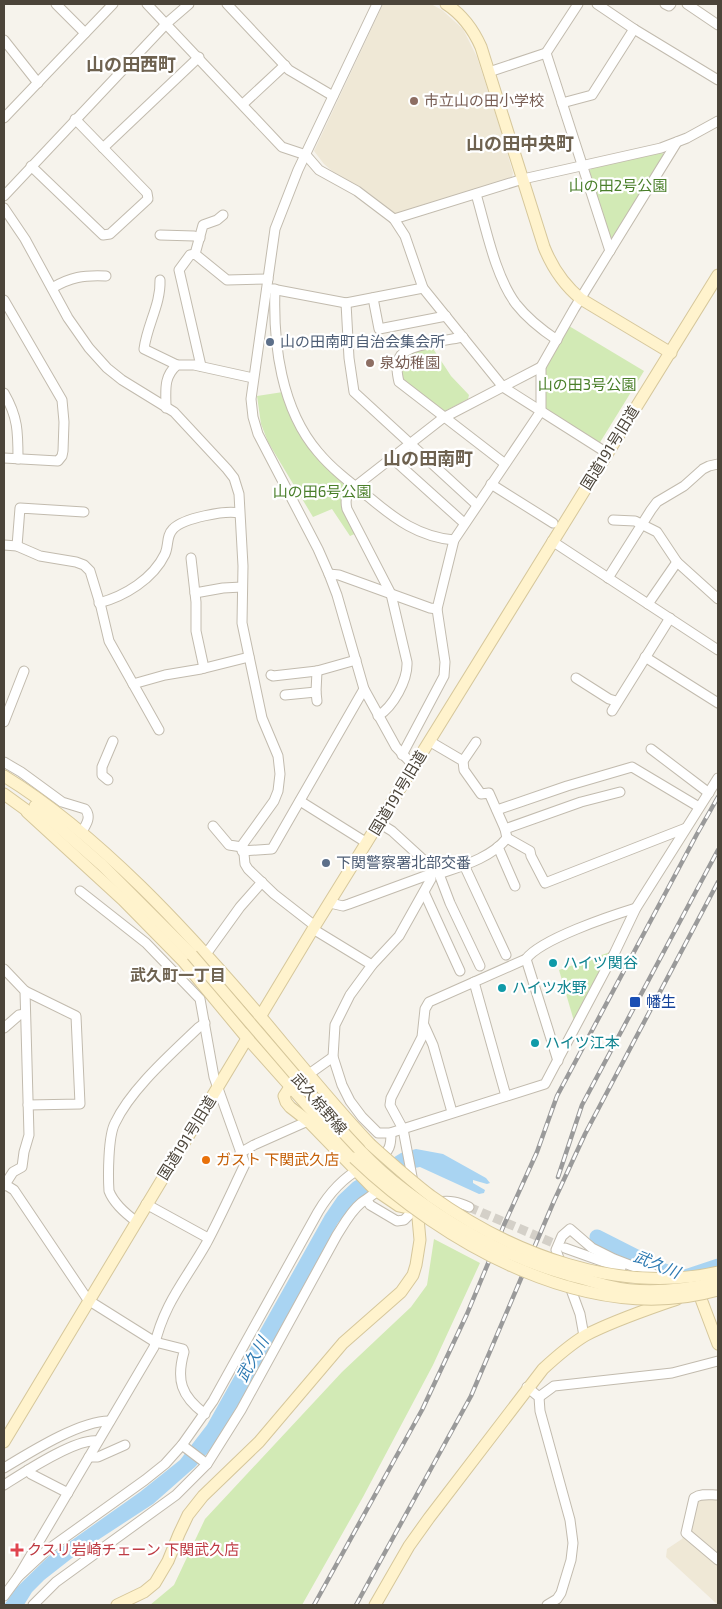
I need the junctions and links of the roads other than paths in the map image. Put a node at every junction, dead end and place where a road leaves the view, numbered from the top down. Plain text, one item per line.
1 (56, 4) edge
2 (113, 4) edge
3 (147, 4) edge
4 (189, 4) edge
5 (227, 4) edge
6 (377, 4) edge
7 (446, 4) edge
8 (578, 4) edge
9 (597, 4) edge
10 (666, 4) edge
11 (671, 4) edge
12 (687, 4) edge
13 (167, 23) junction
14 (718, 26) edge
15 (634, 29) junction
16 (85, 33) junction
17 (4, 40) edge
18 (546, 53) junction
19 (199, 57) junction
20 (285, 65) junction
21 (489, 72) junction
22 (718, 80) edge
23 (38, 82) junction
24 (333, 96) junction
25 (562, 103) junction
26 (243, 104) junction
27 (4, 118) edge
28 (75, 118) junction
29 (718, 121) edge
30 (677, 142) junction
31 (103, 148) junction
32 (306, 155) junction
33 (582, 165) junction
34 (31, 166) junction
35 (523, 179) junction
36 (476, 194) junction
37 (4, 196) edge
38 (4, 208) edge
39 (223, 215) dead end
40 (394, 219) junction
41 (160, 235) dead end
42 (200, 238) junction
43 (610, 251) junction
44 (195, 254) junction
45 (718, 275) edge
46 (106, 276) dead end
47 (160, 280) dead end
48 (270, 285) junction
49 (52, 288) junction
50 (423, 288) junction
51 (373, 298) junction
52 (581, 299) junction
53 (4, 300) edge
54 (346, 303) junction
55 (7, 315) edge
56 (446, 316) junction
57 (463, 337) junction
58 (556, 340) junction
59 (671, 353) junction
60 (177, 365) junction
61 (200, 366) junction
62 (541, 368) junction
63 (253, 378) junction
64 (503, 387) junction
65 (4, 393) edge
66 (166, 408) junction
67 (541, 411) junction
68 (443, 418) junction
69 (410, 444) junction
70 (607, 453) junction
71 (4, 458) edge
72 (18, 459) junction
73 (393, 459) junction
74 (504, 463) junction
75 (718, 464) edge
76 (490, 484) junction
77 (356, 487) junction
78 (476, 505) junction
79 (84, 512) dead end
80 (239, 513) junction
81 (613, 520) dead end
82 (553, 522) dead end
83 (464, 523) junction
84 (642, 524) junction
85 (454, 540) junction
86 (552, 541) junction
87 (4, 545) edge
88 (16, 546) junction
89 (192, 558) dead end
90 (677, 562) junction
91 (329, 574) junction
92 (608, 578) junction
93 (242, 587) junction
94 (195, 592) junction
95 (391, 594) junction
96 (718, 599) edge
97 (99, 603) junction
98 (648, 604) junction
99 (437, 609) junction
100 (670, 618) junction
101 (718, 650) edge
102 (249, 657) junction
103 (645, 657) junction
104 (356, 660) junction
105 (204, 668) junction
106 (24, 671) dead end
107 (317, 671) junction
108 (271, 675) dead end
109 (576, 678) dead end
110 (133, 684) junction
111 (364, 689) junction
112 (285, 694) dead end
113 (616, 701) junction
114 (718, 703) edge
115 (612, 711) dead end
116 (378, 716) junction
117 (4, 722) edge
118 (159, 730) dead end
119 (430, 741) junction
120 (113, 742) dead end
121 (476, 742) dead end
122 (651, 749) dead end
123 (402, 755) junction
124 (463, 761) junction
125 (4, 762) edge
126 (414, 766) junction
127 (4, 776) edge
128 (718, 778) edge
129 (108, 780) dead end
130 (4, 782) edge
131 (620, 792) dead end
132 (709, 793) junction
133 (4, 794) edge
134 (300, 801) junction
135 (698, 807) junction
136 (497, 810) junction
137 (27, 812) junction
138 (380, 823) junction
139 (213, 826) dead end
140 (686, 828) junction
141 (81, 834) junction
142 (506, 834) junction
143 (367, 843) junction
144 (498, 847) junction
145 (242, 849) junction
146 (464, 865) junction
147 (102, 866) junction
148 (435, 873) junction
149 (262, 882) junction
150 (515, 886) dead end
151 (80, 891) dead end
152 (424, 892) junction
153 (330, 903) junction
154 (636, 908) junction
155 (314, 927) junction
156 (209, 950) dead end
157 (506, 955) dead end
158 (526, 959) junction
159 (372, 965) junction
160 (480, 966) dead end
161 (4, 971) edge
162 (460, 971) dead end
163 (227, 978) junction
164 (474, 982) junction
165 (25, 991) junction
166 (205, 996) junction
167 (25, 1014) junction
168 (260, 1016) junction
169 (205, 1023) junction
170 (424, 1024) junction
171 (4, 1028) edge
172 (247, 1038) junction
173 (294, 1057) junction
174 (333, 1057) junction
175 (558, 1061) junction
176 (308, 1074) junction
177 (290, 1087) junction
178 (218, 1088) junction
179 (506, 1096) junction
180 (28, 1105) junction
181 (452, 1112) junction
182 (308, 1121) junction
183 (403, 1129) junction
184 (391, 1133) junction
185 (240, 1153) junction
186 (357, 1173) junction
187 (5, 1186) edge
188 (376, 1190) junction
189 (367, 1200) junction
190 (146, 1204) junction
191 (417, 1207) junction
192 (469, 1207) tunnel mouth
193 (137, 1222) junction
194 (208, 1238) junction
195 (565, 1248) tunnel mouth
196 (718, 1272) edge
197 (718, 1277) edge
198 (584, 1279) junction
199 (718, 1283) edge
200 (718, 1290) edge
201 (698, 1291) junction
202 (88, 1300) junction
203 (584, 1336) junction
204 (155, 1342) junction
205 (718, 1344) edge
206 (718, 1361) edge
207 (527, 1387) junction
208 (539, 1398) junction
209 (205, 1414) junction
210 (110, 1421) junction
211 (98, 1441) junction
212 (4, 1442) edge
213 (125, 1445) dead end
214 (182, 1445) junction
215 (89, 1458) junction
216 (207, 1464) junction
217 (4, 1468) edge
218 (28, 1470) junction
219 (4, 1485) edge
220 (68, 1493) junction
221 (718, 1495) edge
222 (718, 1560) edge
223 (18, 1578) junction
224 (4, 1596) edge
225 (34, 1605) edge
226 (117, 1605) edge
227 (375, 1605) edge
228 (547, 1605) edge

1 - 16 street
2 - 16 street
3 - 13 street
4 - 13 street
5 - 20 street
6 - 24 street
7 - 21 street
8 - 18 street
9 - 15 street
10 - 11 street
12 - 14 street
13 - 19 street
13 - 28 street
15 - 22 street
15 - 25 street
16 - 23 street
17 - 23 street
18 - 21 street
18 - 25 street
19 - 26 street
19 - 31 street
20 - 24 street
20 - 26 street
21 - 35 street
23 - 27 street
24 - 32 street
25 - 33 street
26 - 32 street
28 - 31 street
28 - 34 street
29 - 30 street
30 - 33 street
30 - 43 street
31 - 34 street
32 - 40 street
32 - 48 street
33 - 35 street
33 - 43 street
34 - 37 street
35 - 36 street
35 - 52 street
36 - 40 street
36 - 58 street
38 - 49 street
39 - 42 street
40 - 50 street
41 - 42 street
42 - 44 street
43 - 52 street
44 - 48 street
44 - 61 street
45 - 59 street, 国道191号旧道
46 - 49 street
47 - 60 street
48 - 54 street
48 - 63 street
48 - 77 street
49 - 66 street
50 - 51 street
50 - 56 street
51 - 54 street
51 - 56 street
52 - 58 street
52 - 59 street
53 - 55 street
54 - 69 street
55 - 72 street
56 - 57 street
57 - 64 street
57 - 68 street
58 - 62 street
59 - 70 street, 国道191号旧道
60 - 61 street
60 - 66 street
61 - 63 street
62 - 64 street
62 - 67 street
63 - 91 street
64 - 67 street
64 - 68 street
65 - 72 street
66 - 80 street
67 - 70 street
67 - 74 street
68 - 69 street
68 - 74 street
69 - 73 street
69 - 78 street
70 - 86 street, 国道191号旧道
71 - 72 street
73 - 77 street
73 - 83 street
74 - 76 street
75 - 84 street
76 - 78 street
76 - 82 street
77 - 85 street
77 - 95 street
78 - 83 street
79 - 88 street
80 - 93 street
80 - 97 street
81 - 84 street
83 - 85 street
84 - 90 street
84 - 92 street
85 - 99 street
86 - 92 street
86 - 119 street, 国道191号旧道
87 - 88 street
88 - 97 street
89 - 94 street
90 - 96 street
90 - 98 street
91 - 95 street
91 - 104 street
92 - 98 street
93 - 94 street
93 - 102 street
94 - 105 street
95 - 99 street
95 - 116 street
97 - 110 street
98 - 100 street
99 - 123 street
100 - 101 street
100 - 103 street
102 - 105 street
102 - 145 street
103 - 113 street
103 - 114 street
104 - 107 street
104 - 111 street
105 - 110 street
106 - 117 street
107 - 108 street
107 - 112 street
109 - 113 street
110 - 118 street
111 - 116 street
111 - 134 street
113 - 115 street
116 - 123 street
119 - 124 street
119 - 126 street, 国道191号旧道
120 - 129 street
121 - 124 street
122 - 132 street
123 - 126 street
124 - 136 street
125 - 141 street
126 - 138 street, 国道191号旧道
127 - 141 street
128 - 132 street
130 - 147 street, 武久椋野線
131 - 142 street
132 - 135 street
133 - 137 street, 武久椋野線
134 - 143 street
134 - 145 street
135 - 136 street
135 - 140 street
136 - 142 street
137 - 147 street, 武久椋野線
137 - 166 street
138 - 143 street, 国道191号旧道
138 - 148 street
139 - 145 street
140 - 142 street
140 - 154 street
141 - 163 street
142 - 144 street
143 - 153 street, 国道191号旧道
144 - 146 street
144 - 150 street
145 - 149 street
146 - 148 street
146 - 157 street
147 - 198 street, 武久椋野線, bridge
148 - 152 street
148 - 153 street
148 - 160 street
149 - 155 street
149 - 156 street
151 - 166 street
152 - 159 street
152 - 162 street
153 - 155 street, 国道191号旧道
154 - 158 street
154 - 175 street
155 - 159 street
155 - 168 street, 国道191号旧道
158 - 164 street
158 - 175 street
159 - 174 street
161 - 165 street
163 - 166 street
163 - 168 street
164 - 170 street
164 - 179 street
165 - 167 street
165 - 180 street
166 - 169 street
166 - 172 street
167 - 171 street
167 - 180 street
168 - 172 street, 国道191号旧道
168 - 173 street
169 - 178 street
169 - 193 street
170 - 181 street
170 - 183 street
172 - 177 street
172 - 178 street, 国道191号旧道
173 - 176 street
173 - 177 street
174 - 176 street
174 - 184 street
175 - 179 street
176 - 196 street, bridge
177 - 182 street
177 - 200 street, bridge
178 - 185 street
178 - 190 street, 国道191号旧道
179 - 181 street
180 - 187 street
181 - 183 street
182 - 185 street
182 - 186 street
183 - 184 street
183 - 191 street
184 - 186 street
185 - 194 street
186 - 188 street
186 - 209 street
187 - 202 street
188 - 189 street
188 - 191 street
189 - 191 street
189 - 216 street
190 - 193 street, 国道191号旧道
190 - 194 street
191 - 192 street
191 - 226 street
193 - 202 street, 国道191号旧道
194 - 204 street
195 - 201 street
197 - 198 street, 武久椋野線, bridge
198 - 199 street, 武久椋野線, bridge
199 - 201 street
201 - 203 street
201 - 203 street
201 - 205 street
202 - 204 street
202 - 212 street, 国道191号旧道
203 - 207 street
204 - 209 street
204 - 210 street
206 - 208 street
207 - 208 street
207 - 227 street
208 - 228 street
209 - 214 street
210 - 211 street
210 - 217 street
211 - 215 street
211 - 218 street
213 - 215 street
214 - 216 street
214 - 223 street
215 - 220 street
216 - 225 street
218 - 219 street
218 - 220 street
220 - 223 street
221 - 222 street
223 - 224 street

